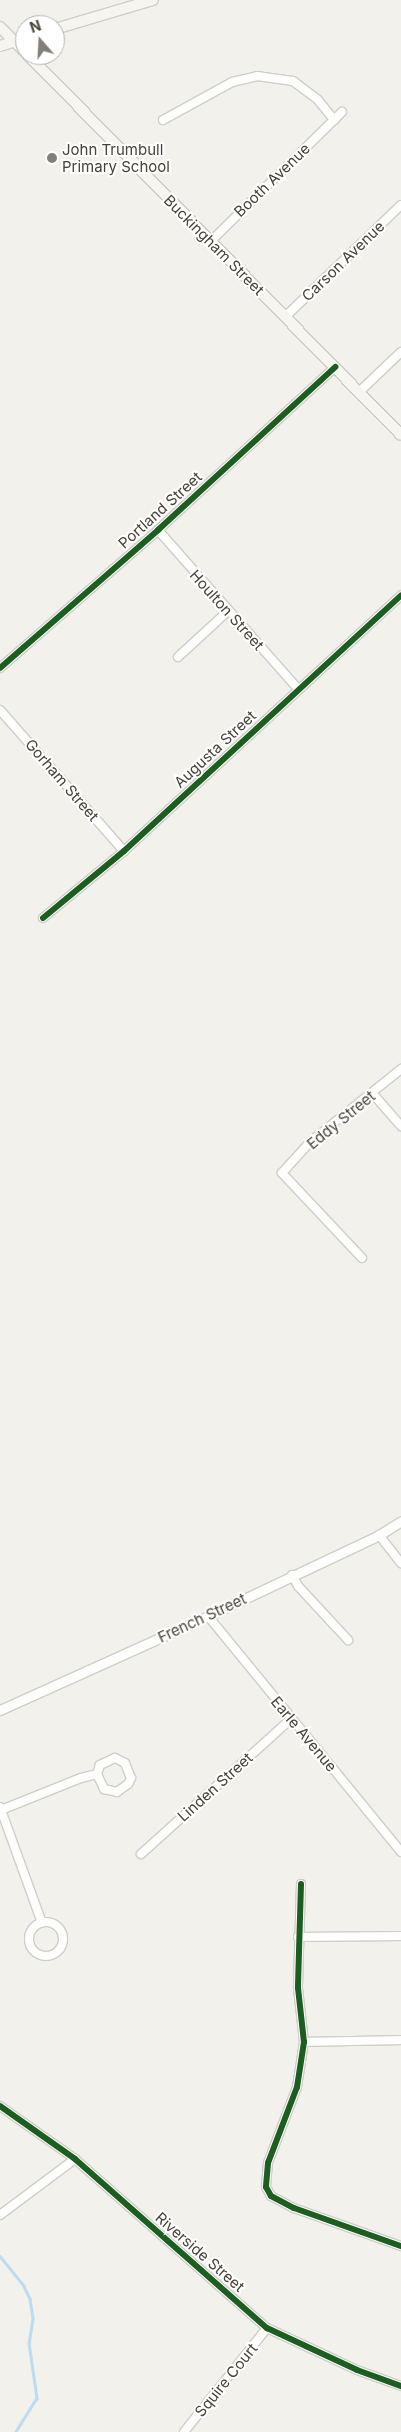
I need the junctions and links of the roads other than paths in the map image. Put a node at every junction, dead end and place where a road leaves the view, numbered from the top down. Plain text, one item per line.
1 (153, 0) edge
2 (0, 27) edge
3 (65, 27) edge
4 (14, 42) joint
5 (0, 46) edge
6 (37, 65) edge
7 (342, 112) dead end
8 (163, 120) dead end
9 (334, 120) junction
10 (401, 205) edge
11 (211, 241) junction
12 (285, 317) junction
13 (401, 352) edge
14 (334, 367) junction
15 (359, 392) junction
16 (401, 435) edge
17 (158, 530) junction
18 (401, 595) edge
19 (227, 612) junction
20 (178, 657) dead end
21 (0, 668) edge
22 (298, 688) junction
23 (0, 710) edge
24 (124, 851) junction
25 (43, 918) dead end
26 (401, 1069) edge
27 (373, 1094) junction
28 (401, 1126) edge
29 (362, 1258) dead end
30 (401, 1521) edge
31 (379, 1535) junction
32 (401, 1563) edge
33 (292, 1575) junction
34 (208, 1616) junction
35 (348, 1640) dead end
36 (0, 1710) edge
37 (290, 1720) junction
38 (97, 1774) junction
39 (1, 1809) edge
40 (401, 1852) edge
41 (142, 1854) dead end
42 (301, 1884) dead end
43 (42, 1923) junction
44 (401, 1936) edge
45 (298, 1937) junction
46 (401, 2040) edge
47 (304, 2042) junction
48 (0, 2106) edge
49 (75, 2159) junction
50 (0, 2215) edge
51 (401, 2246) edge
52 (267, 2328) junction
53 (401, 2386) edge
54 (184, 2432) edge

1 - 3 main road
2 - 4 main road, Buckingham Street
4 - 5 main road
6 - 11 main road, Buckingham Street
7 - 9 street, Booth Avenue
8 - 9 street
9 - 11 street, Booth Avenue
10 - 12 street, Carson Avenue
11 - 12 main road, Buckingham Street
12 - 14 main road, Buckingham Street
13 - 15 street
14 - 15 main road, Buckingham Street
14 - 17 street, Portland Street
15 - 16 main road, Buckingham Street
17 - 19 street, Houlton Street
17 - 21 street, Portland Street
18 - 22 street, Augusta Street
19 - 20 street
19 - 22 street, Houlton Street
22 - 24 street, Augusta Street
23 - 24 street, Gorham Street
24 - 25 street, Augusta Street
26 - 27 street, Eddy Street
27 - 28 street
27 - 29 street, Eddy Street
30 - 31 street, French Street
31 - 32 street
31 - 33 street, French Street
33 - 34 street, French Street
33 - 35 street
34 - 36 street, French Street
34 - 37 street, Earle Avenue
37 - 40 street, Earle Avenue
37 - 41 street, Linden Street
38 - 38 street
38 - 39 street
39 - 43 street
42 - 45 street
43 - 43 street
44 - 45 street
45 - 47 street
46 - 47 street
47 - 51 street
48 - 49 street, Riverside Street
49 - 50 street
49 - 52 street, Riverside Street
52 - 53 street, Riverside Street
52 - 54 street, Squire Court

